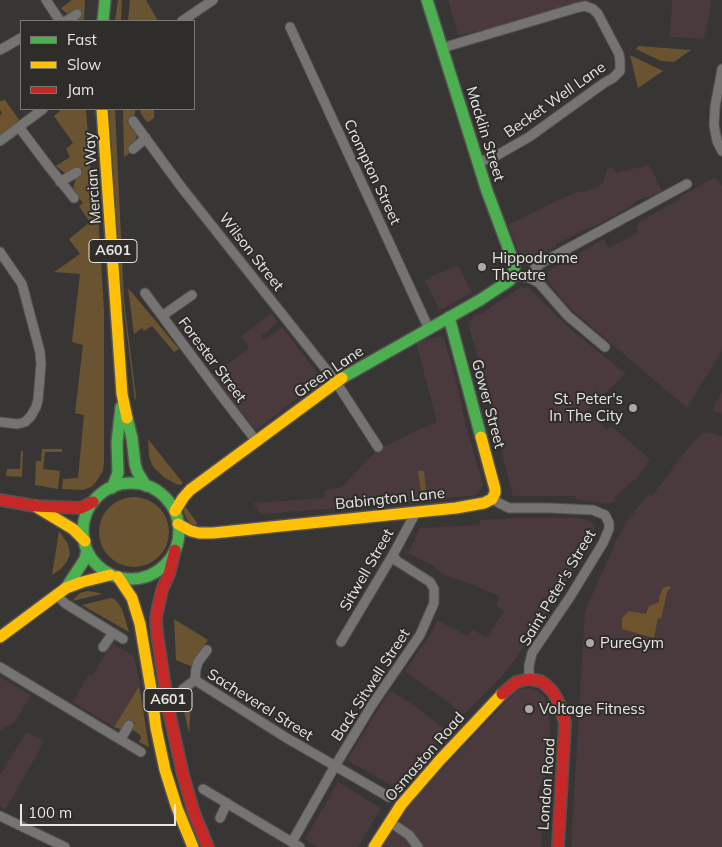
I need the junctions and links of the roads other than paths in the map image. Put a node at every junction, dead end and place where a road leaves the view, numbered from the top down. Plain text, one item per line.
1 (46, 0) edge
2 (105, 0) edge
3 (214, 0) edge
4 (427, 0) edge
5 (78, 14) dead end
6 (59, 20) edge
7 (68, 20) edge
8 (103, 20) edge
9 (184, 20) edge
10 (290, 27) dead end
11 (20, 39) edge
12 (442, 48) junction
13 (0, 50) edge
14 (722, 69) edge
15 (42, 110) edge
16 (102, 110) edge
17 (134, 121) dead end
18 (19, 128) junction
19 (146, 138) junction
20 (0, 140) edge
21 (133, 149) dead end
22 (722, 152) edge
23 (478, 162) junction
24 (77, 172) dead end
25 (60, 182) junction
26 (687, 184) dead end
27 (74, 198) dead end
28 (0, 252) edge
29 (514, 275) junction
30 (530, 278) junction
31 (146, 293) dead end
32 (192, 295) dead end
33 (162, 316) junction
34 (449, 317) junction
35 (429, 329) junction
36 (605, 347) dead end
37 (336, 382) junction
38 (122, 394) junction
39 (0, 422) edge
40 (256, 442) junction
41 (378, 447) dead end
42 (146, 486) junction
43 (112, 488) junction
44 (492, 499) junction
45 (0, 500) edge
46 (93, 502) junction
47 (34, 506) junction
48 (175, 511) junction
49 (416, 512) junction
50 (178, 524) junction
51 (86, 545) junction
52 (175, 550) junction
53 (394, 553) junction
54 (114, 576) junction
55 (66, 588) junction
56 (56, 595) junction
57 (113, 633) junction
58 (0, 637) edge
59 (123, 639) dead end
60 (341, 642) dead end
61 (103, 647) dead end
62 (207, 650) dead end
63 (0, 667) edge
64 (529, 679) junction
65 (195, 680) junction
66 (184, 688) dead end
67 (129, 725) dead end
68 (121, 739) junction
69 (141, 752) dead end
70 (335, 766) junction
71 (204, 789) dead end
72 (389, 797) dead end
73 (228, 803) junction
74 (0, 816) edge
75 (220, 818) dead end
76 (390, 822) junction
77 (292, 842) junction
78 (65, 847) edge
79 (193, 847) edge
80 (208, 847) edge
81 (300, 847) edge
82 (374, 847) edge
83 (418, 847) edge
84 (558, 847) edge

1 - 6 street
2 - 8 street
3 - 9 street
4 - 12 street, Macklin Street
5 - 7 street
10 - 35 street, Crompton Street
11 - 13 street
12 - 23 street, Macklin Street
12 - 23 street, Becket Well Lane
14 - 22 street
15 - 18 street
16 - 38 street, Mercian Way / A601
17 - 19 street, Wilson Street
18 - 20 street
18 - 25 street
19 - 21 street
19 - 37 street, Wilson Street
23 - 29 street, Macklin Street
24 - 25 street
25 - 27 street
26 - 30 street
28 - 39 street
29 - 30 street
29 - 34 street, Green Lane
30 - 36 street
31 - 33 street, Forester Street
32 - 33 street
33 - 40 street, Forester Street
34 - 35 street, Green Lane
34 - 44 street, Gower Street
35 - 37 street, Green Lane
37 - 40 street, Green Lane
37 - 41 street, Wilson Street
38 - 42 street, Mercian Way / A601
38 - 43 street, Mercian Way / A601
40 - 48 street, Green Lane
42 - 43 street, A601
42 - 48 street, A601
43 - 46 street, A601
44 - 49 street, Babington Lane
44 - 64 street, Saint Peter's Street
45 - 47 street
46 - 47 street
46 - 51 street
47 - 51 street
48 - 50 street, A601
49 - 50 street, Babington Lane
49 - 53 street, Sitwell Street
50 - 52 street, A601
51 - 54 street, A601
51 - 55 street
52 - 54 street
52 - 80 street, A601
53 - 60 street, Sitwell Street
53 - 70 street, Back Sitwell Street
54 - 55 street
54 - 79 street, A601
55 - 56 street
56 - 57 street
56 - 58 street
57 - 59 street
57 - 61 street
62 - 65 street, Sacheverel Street
63 - 68 street
64 - 76 street, Osmaston Road
64 - 84 street, London Road
65 - 66 street, Sacheverel Street
65 - 70 street, Sacheverel Street
67 - 68 street
68 - 69 street
70 - 72 street, Sacheverel Street
70 - 77 street, Back Sitwell Street
71 - 73 street
73 - 75 street
73 - 77 street
74 - 78 street
76 - 82 street, Osmaston Road
76 - 83 street
77 - 81 street

